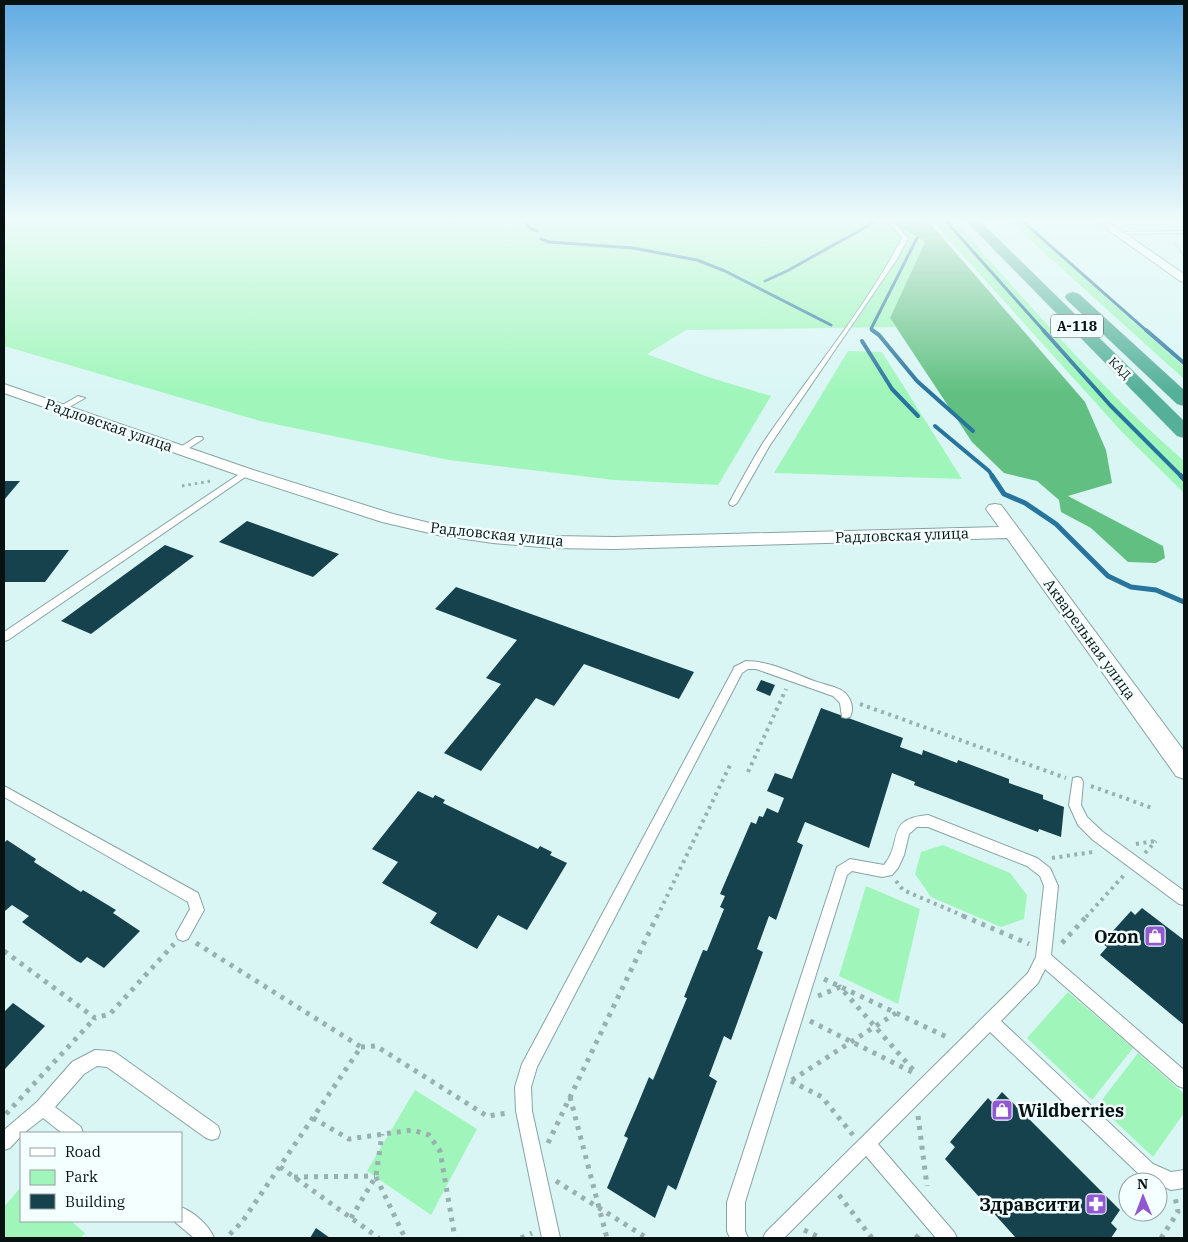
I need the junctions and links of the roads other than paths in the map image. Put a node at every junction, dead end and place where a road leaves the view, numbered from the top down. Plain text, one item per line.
1 (882, 277) edge
2 (1029, 277) edge
3 (1063, 288) dead end
4 (4, 388) edge
5 (81, 398) dead end
6 (1184, 400) edge
7 (61, 408) junction
8 (1184, 432) edge
9 (199, 438) dead end
10 (180, 450) junction
11 (247, 473) junction
12 (733, 503) dead end
13 (995, 509) dead end
14 (1013, 532) junction
15 (4, 637) edge
16 (845, 707) road end
17 (1184, 769) edge
18 (1077, 782) road end
19 (4, 791) edge
20 (1184, 899) edge
21 (183, 934) road end
22 (1043, 954) junction
23 (990, 1021) junction
24 (1184, 1080) edge
25 (43, 1108) junction
26 (74, 1132) edge
27 (212, 1132) dead end
28 (4, 1142) edge
29 (865, 1146) junction
30 (1178, 1180) edge
31 (182, 1217) edge
32 (205, 1238) edge
33 (552, 1238) edge
34 (739, 1238) edge
35 (772, 1238) edge
36 (948, 1238) edge

1 - 12 lane
2 - 8 highway, КАД / А-118
3 - 6 highway, КАД / А-118
4 - 7 street, Радловская улица
5 - 7 lane
7 - 10 street, Радловская улица
9 - 10 lane
10 - 11 street, Радловская улица
11 - 14 street, Радловская улица
11 - 15 lane
13 - 14 street, Акварельная улица
14 - 17 street, Акварельная улица
16 - 33 lane
18 - 20 lane
19 - 21 lane
22 - 23 lane
22 - 24 lane
22 - 34 lane
23 - 29 lane
23 - 30 lane
25 - 26 lane
25 - 27 lane
25 - 28 lane
29 - 35 lane
29 - 36 lane
31 - 32 lane

